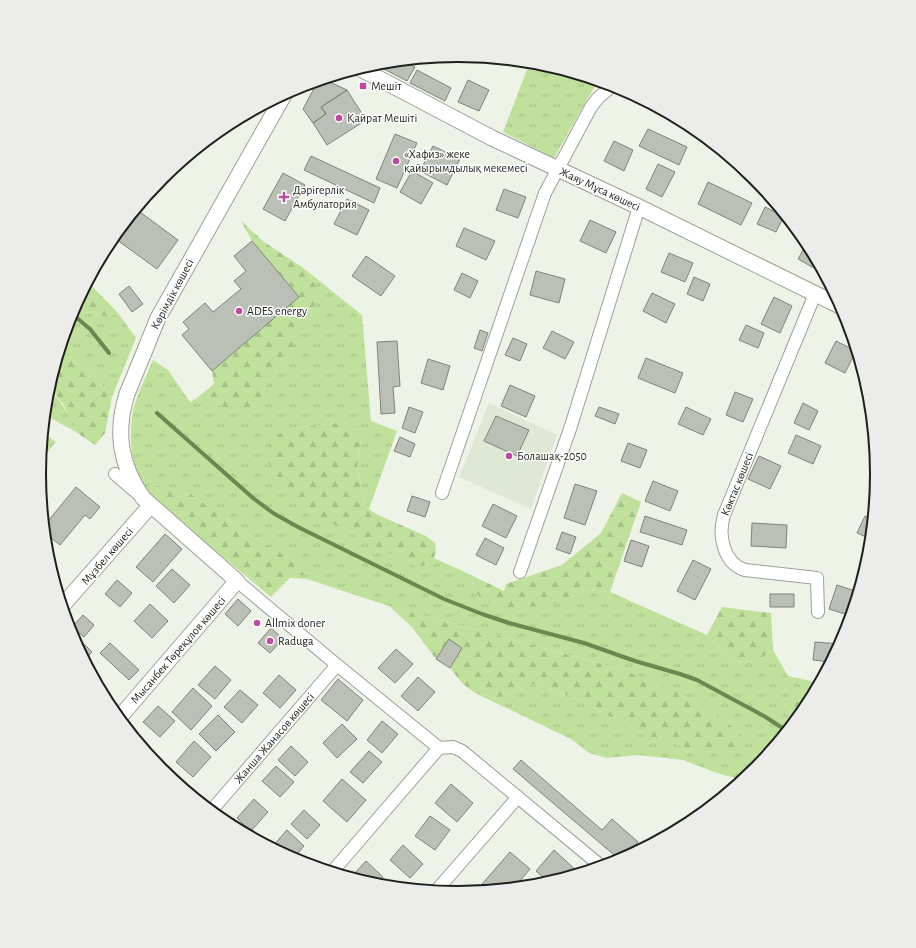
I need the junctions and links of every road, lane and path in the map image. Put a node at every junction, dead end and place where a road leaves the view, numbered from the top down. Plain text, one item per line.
1 (367, 72) edge
2 (607, 90) edge
3 (280, 102) edge
4 (557, 169) junction
5 (639, 207) junction
6 (815, 294) junction
7 (833, 303) edge
8 (115, 474) dead end
9 (442, 493) dead end
10 (147, 502) junction
11 (520, 572) dead end
12 (237, 581) junction
13 (66, 601) edge
14 (818, 612) dead end
15 (337, 665) junction
16 (123, 714) edge
17 (439, 748) junction
18 (518, 797) junction
19 (214, 806) edge
20 (596, 862) edge
21 (336, 867) edge
22 (441, 885) edge

1 - 4 street, Жаяу Мұса көшесі
2 - 4 street
3 - 10 street, Көрімдік көшесі
4 - 5 street, Жаяу Мұса көшесі
4 - 9 street
5 - 6 street, Жаяу Мұса көшесі
5 - 11 street
6 - 7 street, Жаяу Мұса көшесі
6 - 14 street, Көктас көшесі
8 - 10 street
10 - 12 street, Көрімдік көшесі
10 - 13 street, Мұзбел көшесі
12 - 15 street
12 - 16 street, Мысанбек Төреқұлов көшесі
15 - 17 street
15 - 19 street, Жанша Жанасов көшесі
17 - 18 street
17 - 21 street
18 - 20 street
18 - 22 street

